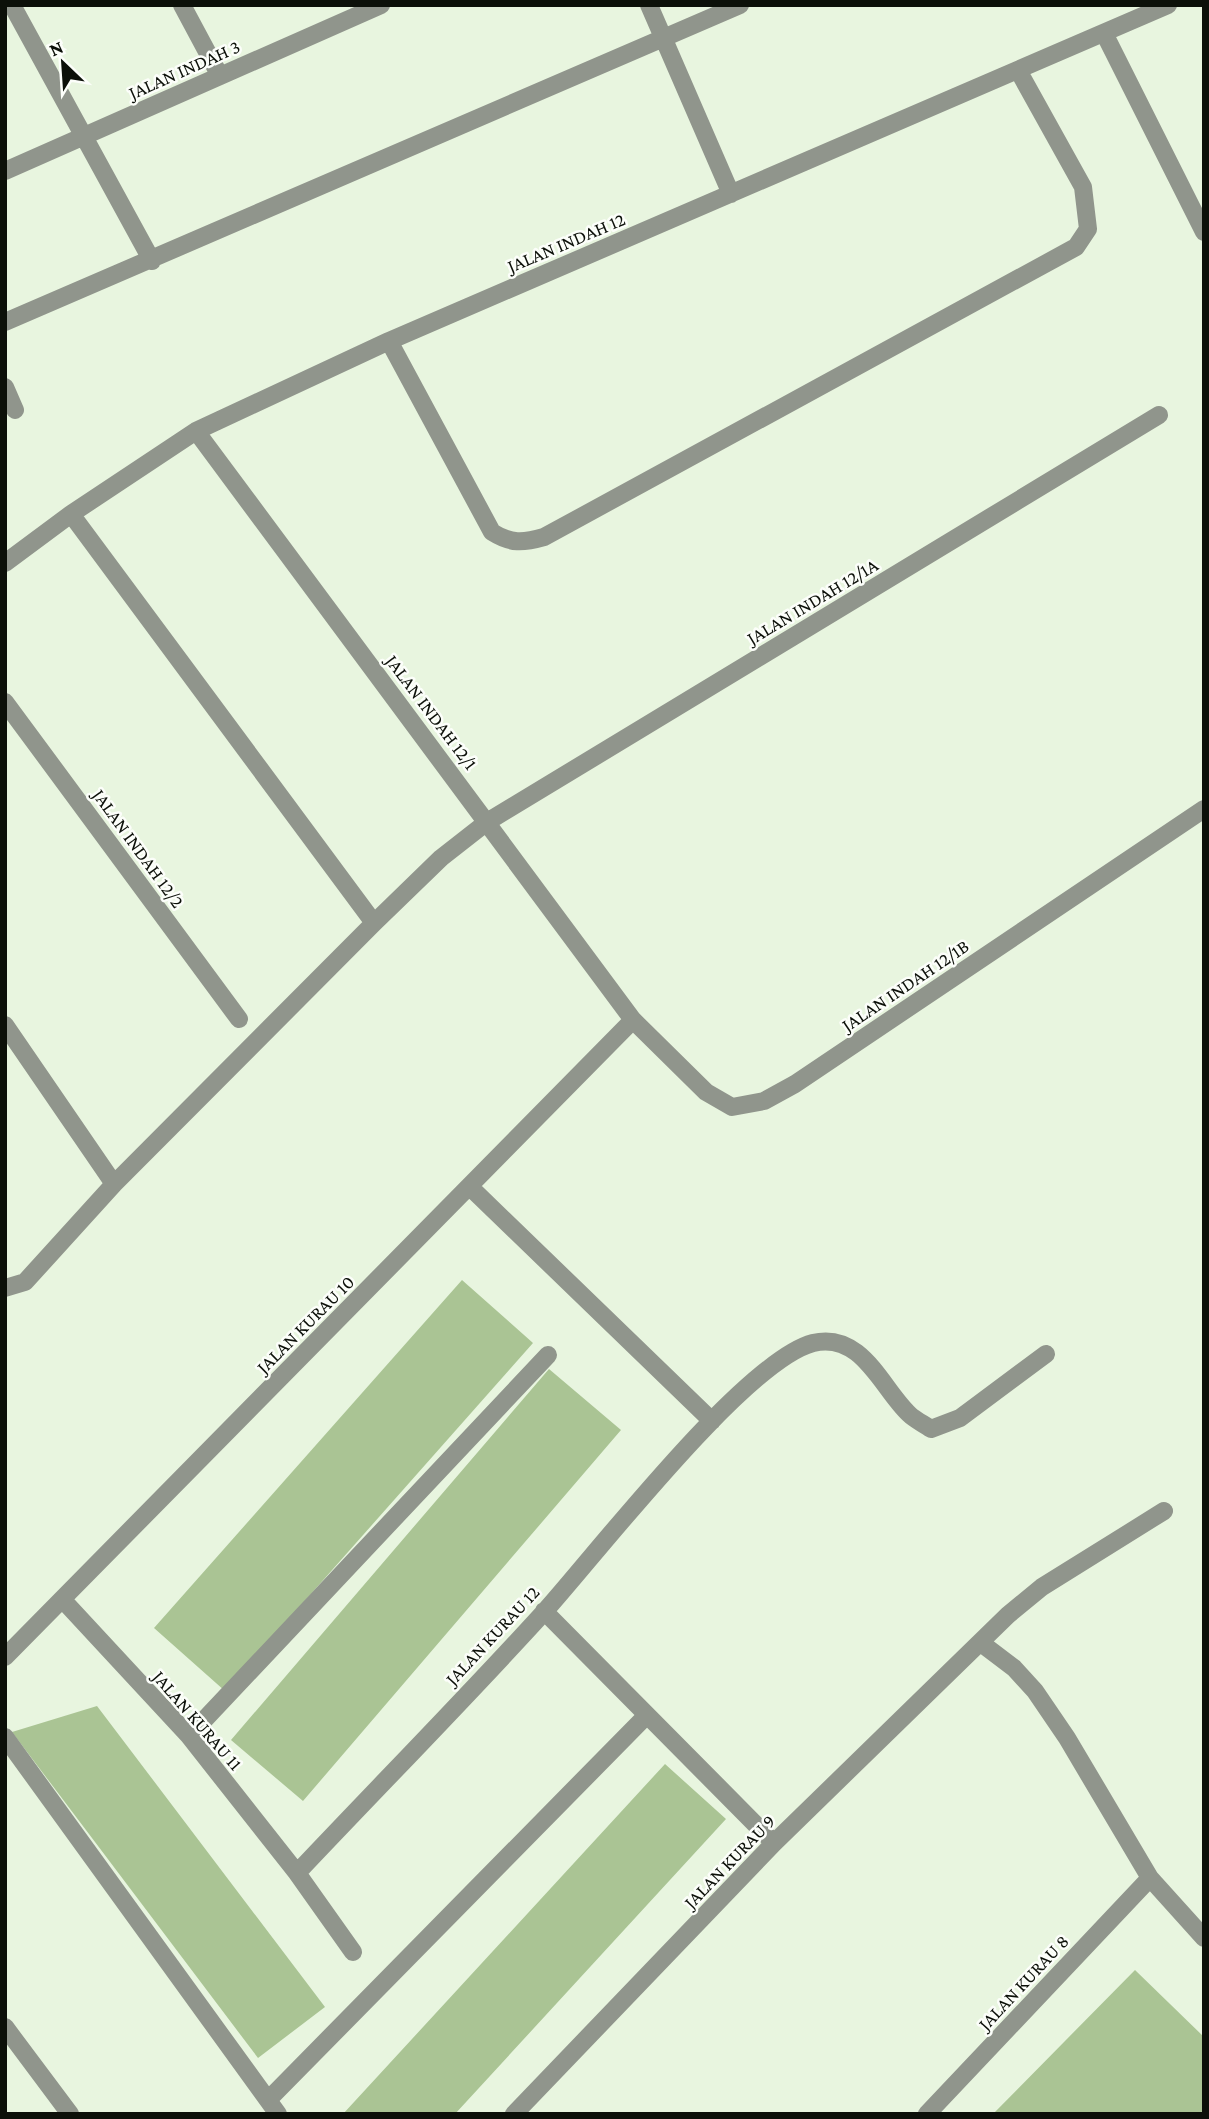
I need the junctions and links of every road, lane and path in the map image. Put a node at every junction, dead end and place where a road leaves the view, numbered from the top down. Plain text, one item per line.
1 (12, 5) edge
2 (182, 5) edge
3 (381, 5) edge
4 (649, 5) edge
5 (740, 5) edge
6 (1168, 5) edge
7 (1104, 33) junction
8 (663, 38) junction
9 (1018, 70) junction
10 (220, 76) junction
11 (84, 136) junction
12 (5, 171) edge
13 (731, 194) junction
14 (1204, 232) edge
15 (152, 261) junction
16 (5, 322) edge
17 (389, 341) junction
18 (5, 387) edge
19 (15, 410) dead end
20 (1159, 415) dead end
21 (196, 431) junction
22 (71, 514) junction
23 (5, 563) edge
24 (5, 702) edge
25 (1204, 809) edge
26 (488, 822) junction
27 (374, 923) junction
28 (239, 1018) dead end
29 (633, 1020) junction
30 (5, 1025) edge
31 (114, 1184) junction
32 (470, 1186) junction
33 (5, 1288) edge
34 (1046, 1354) dead end
35 (548, 1356) dead end
36 (712, 1421) junction
37 (1164, 1511) dead end
38 (62, 1599) junction
39 (544, 1611) junction
40 (981, 1643) junction
41 (5, 1657) edge
42 (647, 1715) junction
43 (188, 1736) junction
44 (5, 1737) edge
45 (774, 1843) junction
46 (297, 1873) junction
47 (1150, 1878) junction
48 (1204, 1938) edge
49 (353, 1952) dead end
50 (5, 2027) edge
51 (274, 2106) edge
52 (70, 2114) edge
53 (514, 2114) edge
54 (927, 2114) edge

1 - 11 street
2 - 10 street
3 - 10 street, JALAN INDAH 3
4 - 8 street
5 - 8 street
6 - 7 street, JALAN INDAH 12
7 - 9 street, JALAN INDAH 12
7 - 14 street
8 - 13 street
8 - 15 street
9 - 13 street, JALAN INDAH 12
9 - 17 street
10 - 11 street, JALAN INDAH 3
11 - 12 street, JALAN INDAH 3
11 - 15 street
13 - 17 street, JALAN INDAH 12
15 - 16 street
17 - 21 street, JALAN INDAH 12
18 - 19 street
20 - 26 street, JALAN INDAH 12/1A
21 - 22 street, JALAN INDAH 12
21 - 26 street, JALAN INDAH 12/1
22 - 23 street, JALAN INDAH 12
22 - 27 street
24 - 28 street, JALAN INDAH 12/2
25 - 29 street, JALAN INDAH 12/1B
26 - 27 street, JALAN INDAH 12/1A
26 - 29 street, JALAN INDAH 12/1
27 - 31 street, JALAN INDAH 12/1A
29 - 32 street, JALAN KURAU 10
30 - 31 street
31 - 33 street, JALAN INDAH 12/1A
32 - 36 street
32 - 38 street, JALAN KURAU 10
34 - 36 street, JALAN KURAU 12
35 - 43 street
36 - 39 street, JALAN KURAU 12
37 - 40 street, JALAN KURAU 9
38 - 41 street, JALAN KURAU 10
38 - 43 street, JALAN KURAU 11
39 - 42 street
39 - 46 street, JALAN KURAU 12
40 - 45 street, JALAN KURAU 9
40 - 47 street
42 - 45 street
42 - 51 street
43 - 46 street, JALAN KURAU 11
44 - 51 street
45 - 53 street, JALAN KURAU 9
46 - 49 street, JALAN KURAU 11
47 - 48 street
47 - 54 street, JALAN KURAU 8
50 - 52 street

